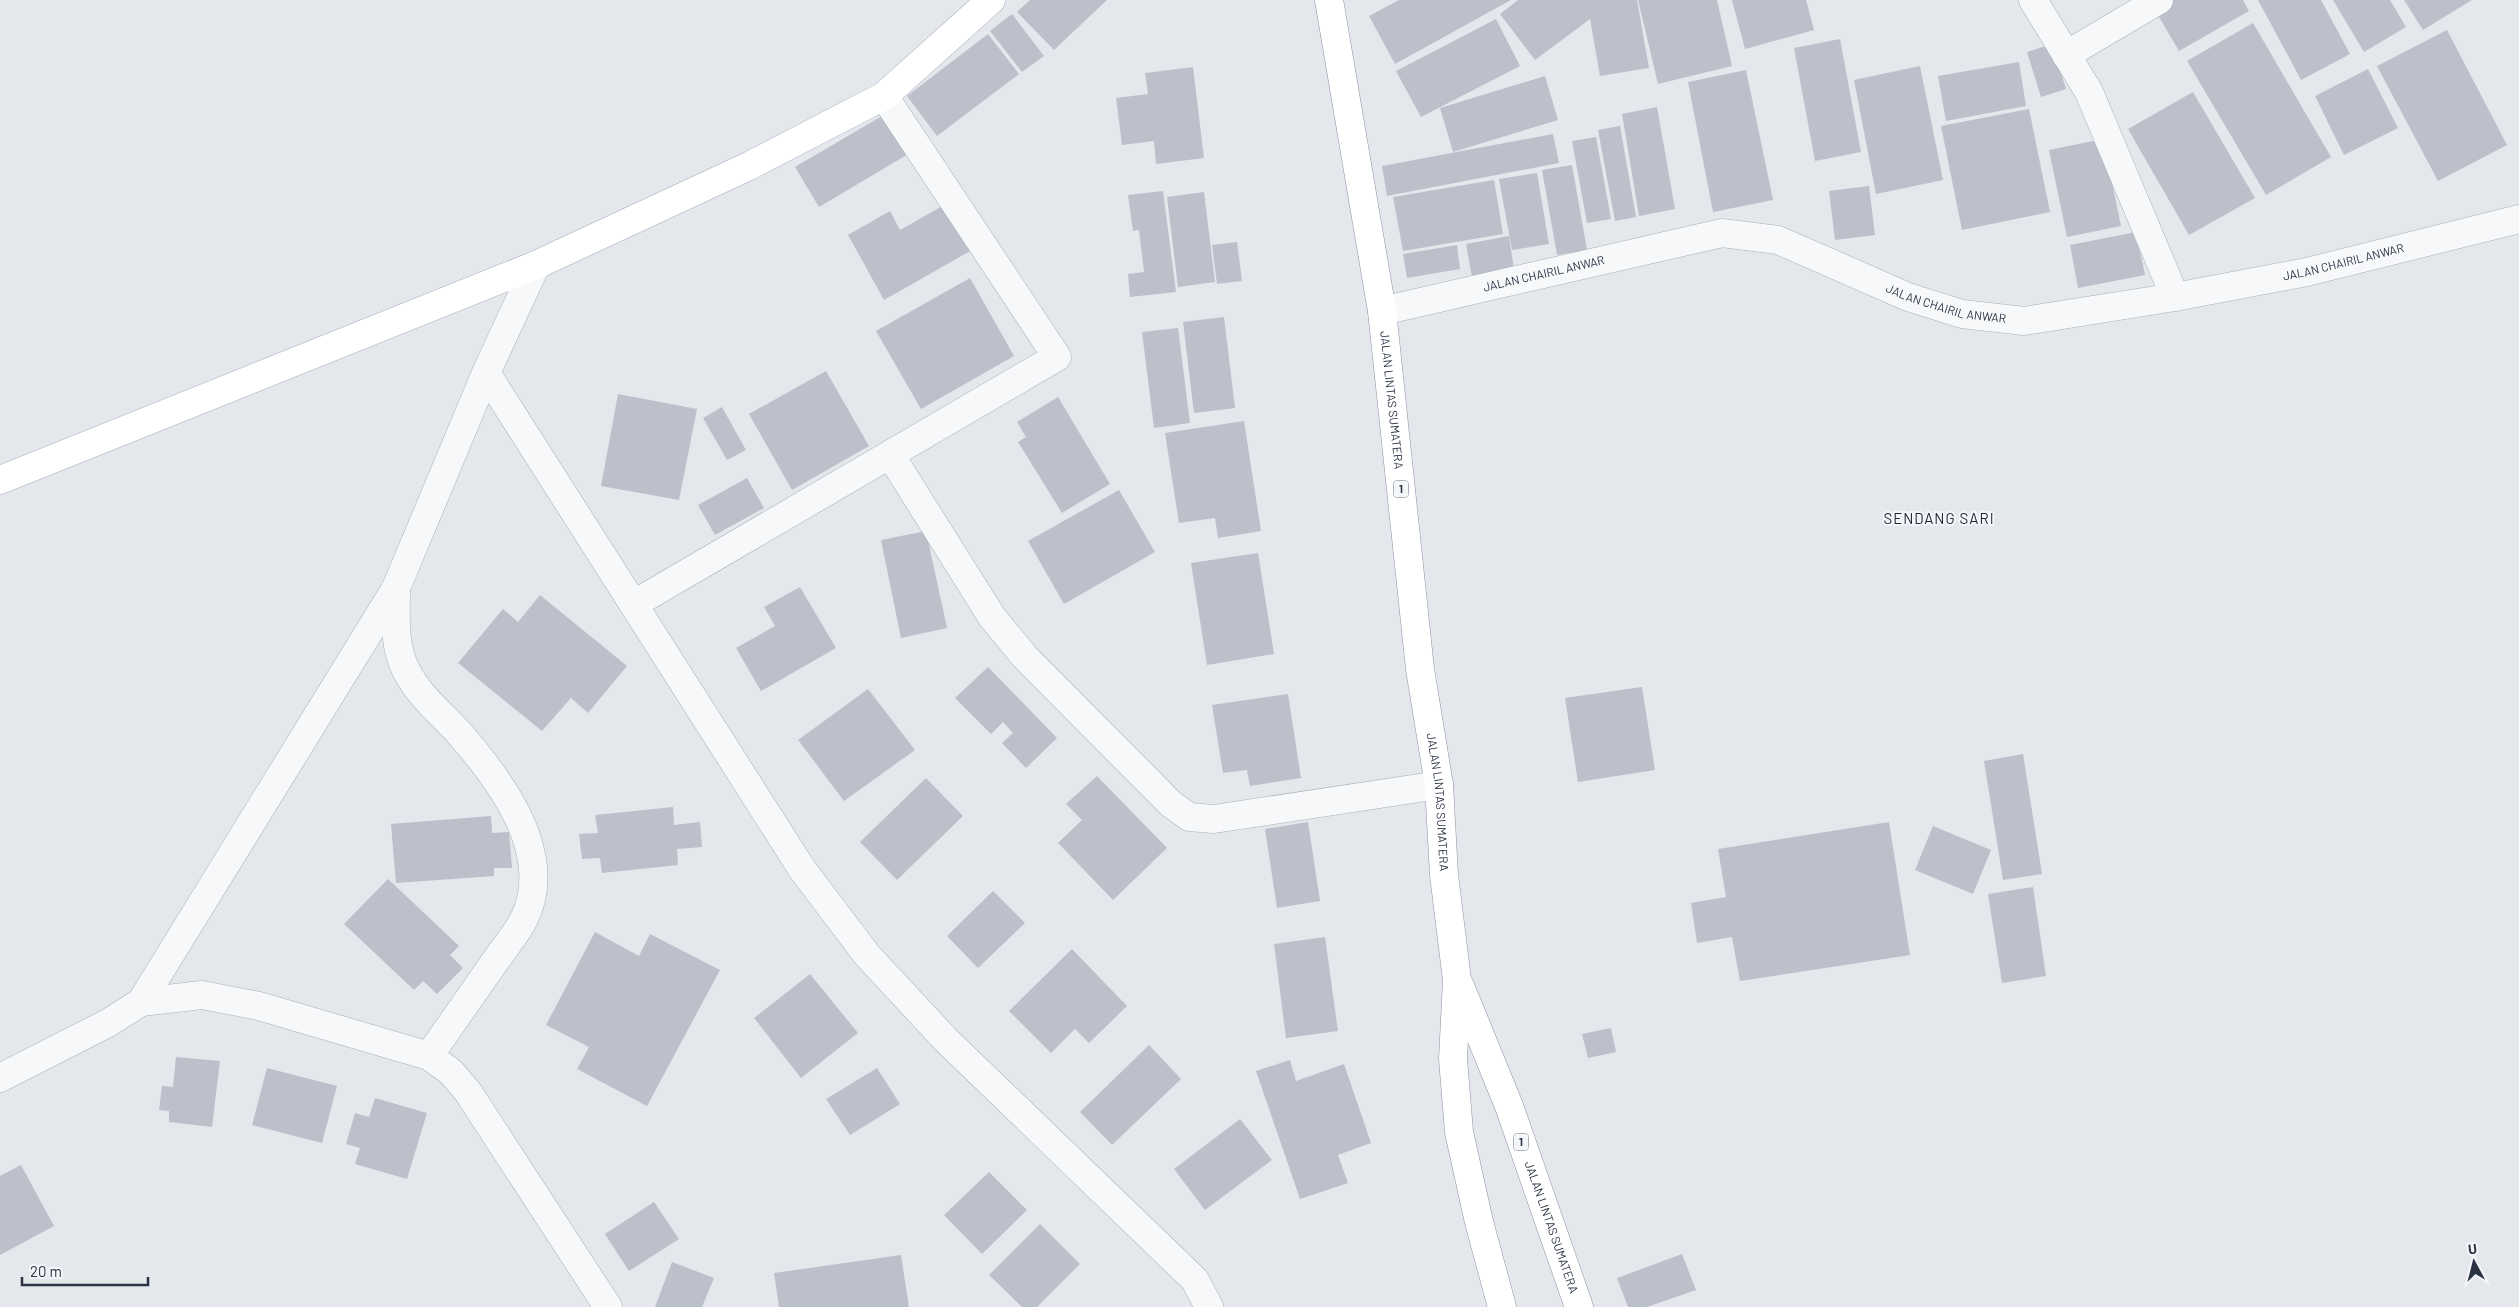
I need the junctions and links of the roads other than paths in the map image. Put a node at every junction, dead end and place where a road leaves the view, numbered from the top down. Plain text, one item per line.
1 (991, 0) edge
2 (1329, 0) edge
3 (2033, 0) edge
4 (2160, 0) edge
5 (2066, 55) junction
6 (884, 96) junction
7 (2519, 219) edge
8 (536, 265) junction
9 (2175, 298) junction
10 (1382, 311) junction
11 (486, 373) junction
12 (891, 456) junction
13 (0, 480) edge
14 (396, 588) junction
15 (634, 604) junction
16 (1439, 785) junction
17 (1458, 980) junction
18 (141, 1002) junction
19 (429, 1056) junction
20 (0, 1078) edge
21 (608, 1307) edge
22 (1210, 1307) edge
23 (1502, 1307) edge
24 (1579, 1307) edge

1 - 6 main road
2 - 10 main road, JALAN LINTAS SUMATERA / 1
3 - 5 street
4 - 5 street
5 - 9 street
6 - 8 main road
6 - 12 street
7 - 9 street, JALAN CHAIRIL ANWAR
8 - 11 street
8 - 13 main road
9 - 10 street, JALAN CHAIRIL ANWAR
10 - 16 main road, JALAN LINTAS SUMATERA / 1
11 - 14 street
11 - 15 street
12 - 15 street
12 - 16 street
14 - 18 street
14 - 19 street
15 - 22 street
16 - 17 main road, JALAN LINTAS SUMATERA / 1
17 - 23 main road, JALAN LINTAS SUMATERA / 1
17 - 24 main road, JALAN LINTAS SUMATERA / 1
18 - 19 street
18 - 20 street
19 - 21 street

